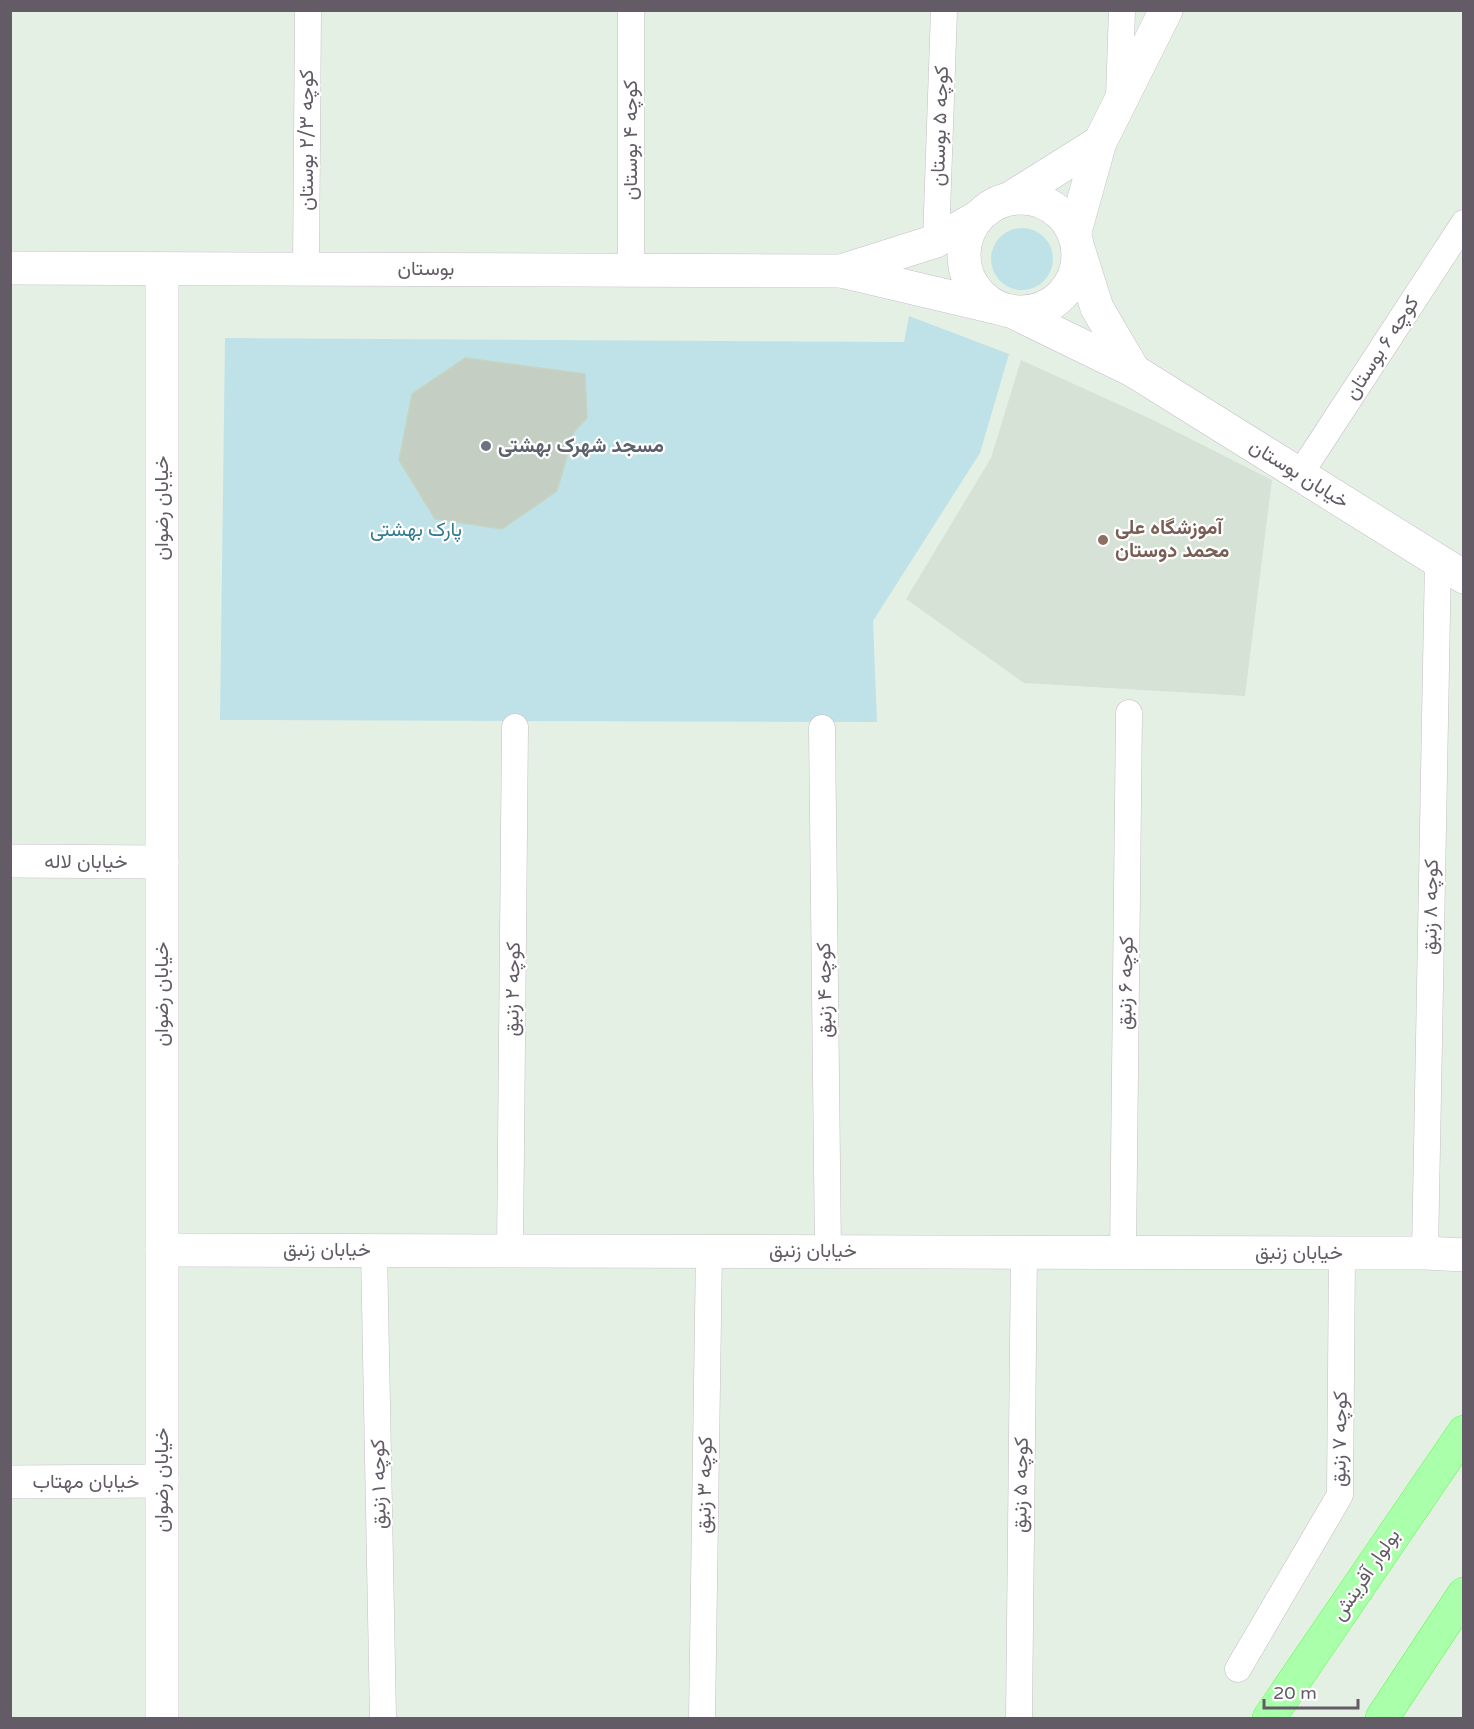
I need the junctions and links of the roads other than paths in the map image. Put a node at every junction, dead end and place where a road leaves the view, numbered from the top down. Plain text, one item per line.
1 (308, 10) edge
2 (631, 10) edge
3 (944, 10) edge
4 (1122, 10) edge
5 (1186, 10) edge
6 (1159, 25) edge
7 (1119, 106) junction
8 (1101, 142) junction
9 (1009, 199) junction
10 (978, 217) junction
11 (1464, 223) edge
12 (1075, 240) junction
13 (936, 241) junction
14 (10, 268) edge
15 (162, 269) junction
16 (306, 269) junction
17 (631, 270) junction
18 (841, 271) junction
19 (1006, 310) junction
20 (1134, 371) junction
21 (1300, 474) junction
22 (1451, 569) edge
23 (1129, 713) dead end
24 (515, 727) dead end
25 (822, 728) dead end
26 (10, 861) edge
27 (162, 862) junction
28 (162, 1250) junction
29 (374, 1250) junction
30 (510, 1251) junction
31 (709, 1251) junction
32 (828, 1251) junction
33 (1024, 1252) junction
34 (1123, 1252) junction
35 (1341, 1253) junction
36 (1425, 1253) junction
37 (1464, 1255) edge
38 (1464, 1432) edge
39 (162, 1481) junction
40 (10, 1482) edge
41 (1464, 1594) edge
42 (1238, 1669) dead end
43 (162, 1719) edge
44 (383, 1719) edge
45 (702, 1719) edge
46 (1019, 1719) edge
47 (1269, 1719) edge
48 (1382, 1719) edge

1 - 16 street, کوچه ۲/۳ بوستان
2 - 17 street, کوچه ۴ بوستان
3 - 13 street, کوچه ۵ بوستان
4 - 7 street
5 - 6 street
6 - 7 street
7 - 8 street
8 - 9 street
8 - 12 street
9 - 10 street
9 - 12 street
10 - 13 street
10 - 19 street
11 - 21 street, کوچه ۶ بوستان
12 - 19 street
12 - 20 street
13 - 18 street
14 - 15 street, بوستان
15 - 16 street, بوستان
15 - 27 street, خیابان رضوان
16 - 17 street, بوستان
17 - 18 street, بوستان
18 - 19 street
19 - 20 street, خیابان بوستان
20 - 21 street, خیابان بوستان
21 - 22 street, خیابان بوستان
22 - 36 street, کوچه ۸ زنبق
23 - 34 street, کوچه ۶ زنبق
24 - 30 street, کوچه ۲ زنبق
25 - 32 street, کوچه ۴ زنبق
26 - 27 street, خیابان لاله
27 - 28 street, خیابان رضوان
28 - 29 street, خیابان زنبق
28 - 39 street, خیابان رضوان
29 - 30 street, خیابان زنبق
29 - 44 street, کوچه ۱ زنبق
30 - 31 street, خیابان زنبق
31 - 32 street, خیابان زنبق
31 - 45 street, کوچه ۳ زنبق
32 - 33 street, خیابان زنبق
33 - 34 street, خیابان زنبق
33 - 46 street, کوچه ۵ زنبق
34 - 35 street, خیابان زنبق
35 - 36 street, خیابان زنبق
35 - 42 street, کوچه ۷ زنبق
36 - 37 street, خیابان زنبق
38 - 47 main road, بولوار آفرینش
39 - 40 street, خیابان مهتاب
39 - 43 street, خیابان رضوان
41 - 48 main road

